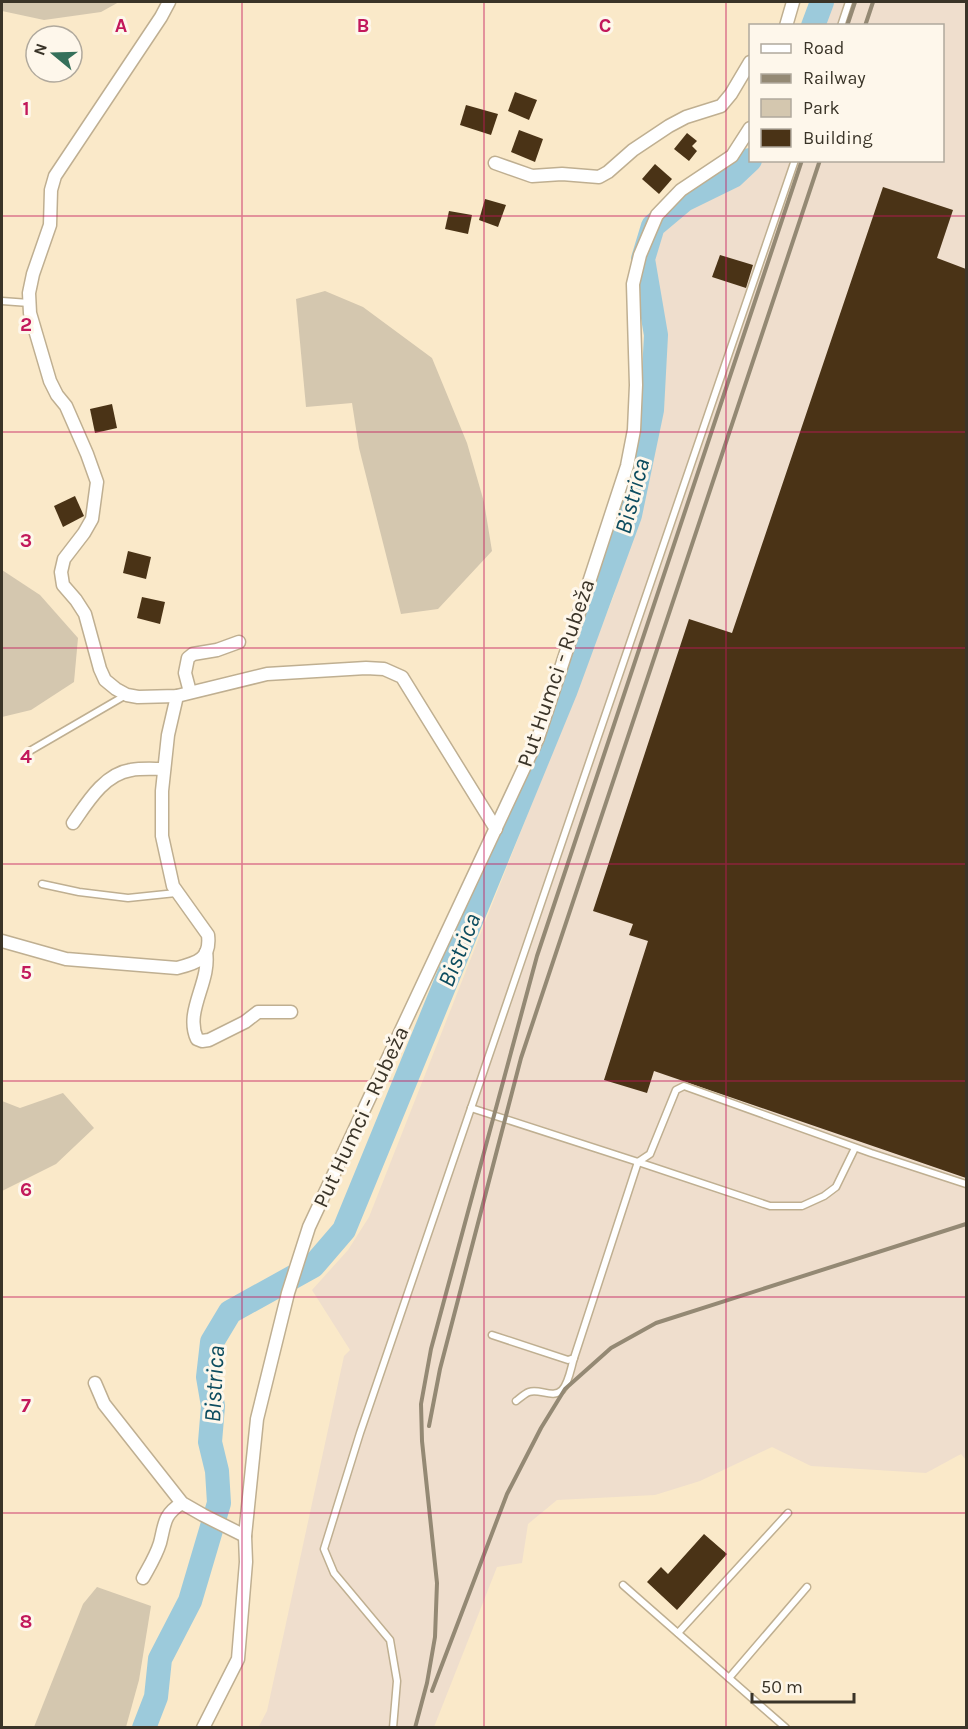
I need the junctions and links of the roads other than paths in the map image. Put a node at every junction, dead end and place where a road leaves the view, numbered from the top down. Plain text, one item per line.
1 (169, 2) edge
2 (792, 2) edge
3 (849, 2) edge
4 (783, 24) edge
5 (842, 24) edge
6 (749, 64) edge
7 (749, 130) edge
8 (794, 162) edge
9 (495, 163) dead end
10 (2, 301) edge
11 (30, 303) junction
12 (239, 642) dead end
13 (190, 692) junction
14 (127, 695) junction
15 (177, 696) junction
16 (28, 752) dead end
17 (164, 769) junction
18 (73, 823) dead end
19 (496, 829) junction
20 (42, 884) dead end
21 (177, 892) junction
22 (2, 941) edge
23 (206, 952) junction
24 (291, 1012) dead end
25 (471, 1108) junction
26 (855, 1148) junction
27 (638, 1162) junction
28 (966, 1184) edge
29 (492, 1335) dead end
30 (574, 1358) junction
31 (95, 1383) dead end
32 (516, 1401) dead end
33 (182, 1503) junction
34 (788, 1513) dead end
35 (245, 1536) junction
36 (142, 1578) dead end
37 (624, 1585) dead end
38 (807, 1587) dead end
39 (678, 1633) junction
40 (729, 1678) junction
41 (203, 1728) edge
42 (393, 1728) edge
43 (786, 1728) edge

1 - 11 street
2 - 4 street
3 - 5 lane
6 - 9 street
7 - 19 street, Put Humci - Rubeža
8 - 25 lane
10 - 11 lane
11 - 14 street
12 - 13 street
13 - 15 street
13 - 19 street
14 - 15 street
14 - 16 lane
15 - 17 street
17 - 18 street
17 - 21 street
19 - 35 street, Put Humci - Rubeža
20 - 21 lane
21 - 23 street
22 - 23 street
23 - 24 street
25 - 27 lane
25 - 42 lane
26 - 27 lane
26 - 27 lane
26 - 28 lane
27 - 30 lane
29 - 30 lane
30 - 32 lane
31 - 33 street
33 - 35 street
33 - 36 street
34 - 39 lane
35 - 41 street
37 - 39 lane
38 - 40 lane
39 - 40 lane
40 - 43 lane

